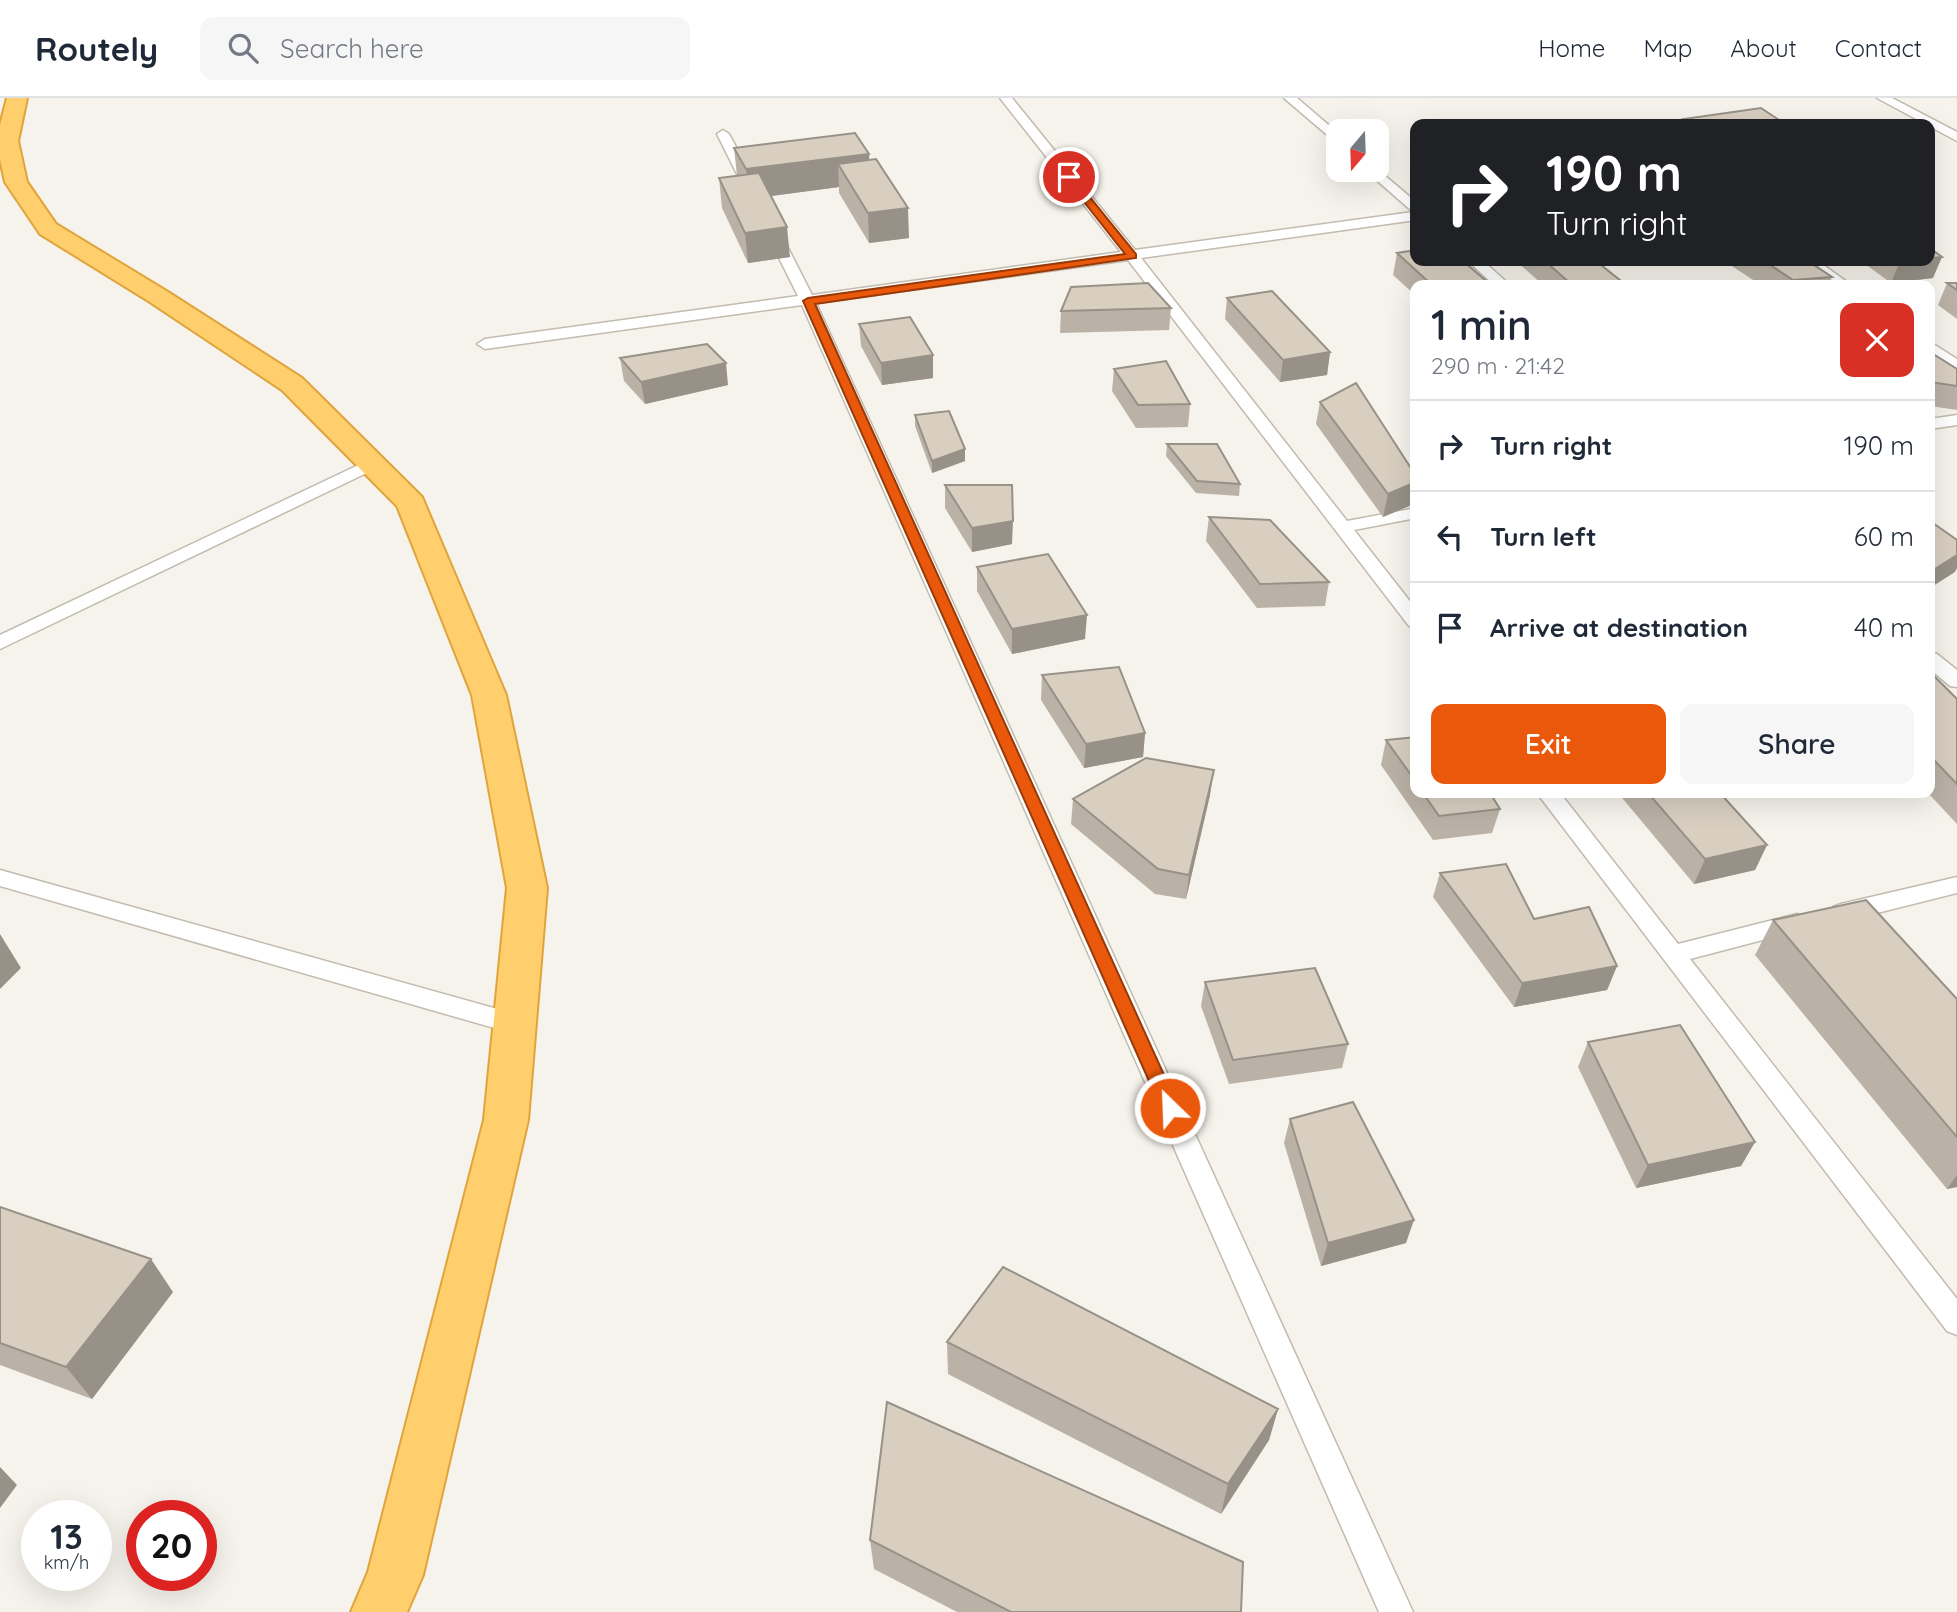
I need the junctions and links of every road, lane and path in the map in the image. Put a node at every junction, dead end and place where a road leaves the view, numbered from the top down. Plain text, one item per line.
1 (18, 98) edge
2 (1006, 98) edge
3 (1290, 98) edge
4 (1883, 98) edge
5 (1918, 119) edge
6 (1935, 129) edge
7 (1326, 130) edge
8 (723, 134) dead end
9 (1953, 140) edge
10 (6, 161) edge
11 (1385, 182) edge
12 (1410, 204) edge
13 (1410, 217) edge
14 (1132, 256) junction
15 (1481, 266) edge
16 (1816, 266) edge
17 (1497, 280) edge
18 (1837, 280) edge
19 (808, 301) junction
20 (485, 344) dead end
21 (1935, 351) edge
22 (1957, 366) edge
23 (1957, 420) edge
24 (1935, 423) edge
25 (371, 464) junction
26 (1410, 514) edge
27 (1342, 527) junction
28 (1410, 614) edge
29 (0, 643) edge
30 (1935, 662) edge
31 (1957, 681) edge
32 (1552, 798) edge
33 (0, 878) edge
34 (1957, 885) edge
35 (1672, 954) junction
36 (515, 1024) junction
37 (1957, 1322) edge
38 (379, 1612) edge
39 (1396, 1612) edge

1 - 10 highway
2 - 14 lane
3 - 7 lane
4 - 5 lane
6 - 9 lane
8 - 19 lane
10 - 25 highway
11 - 12 lane
13 - 14 lane
14 - 19 lane
14 - 27 lane
15 - 17 lane
16 - 18 lane
19 - 20 lane
19 - 39 lane
21 - 22 lane
23 - 24 lane
25 - 29 lane
25 - 36 highway
26 - 27 lane
27 - 28 lane
30 - 31 lane
32 - 35 lane
33 - 36 lane
34 - 35 lane
35 - 37 lane
36 - 38 highway

